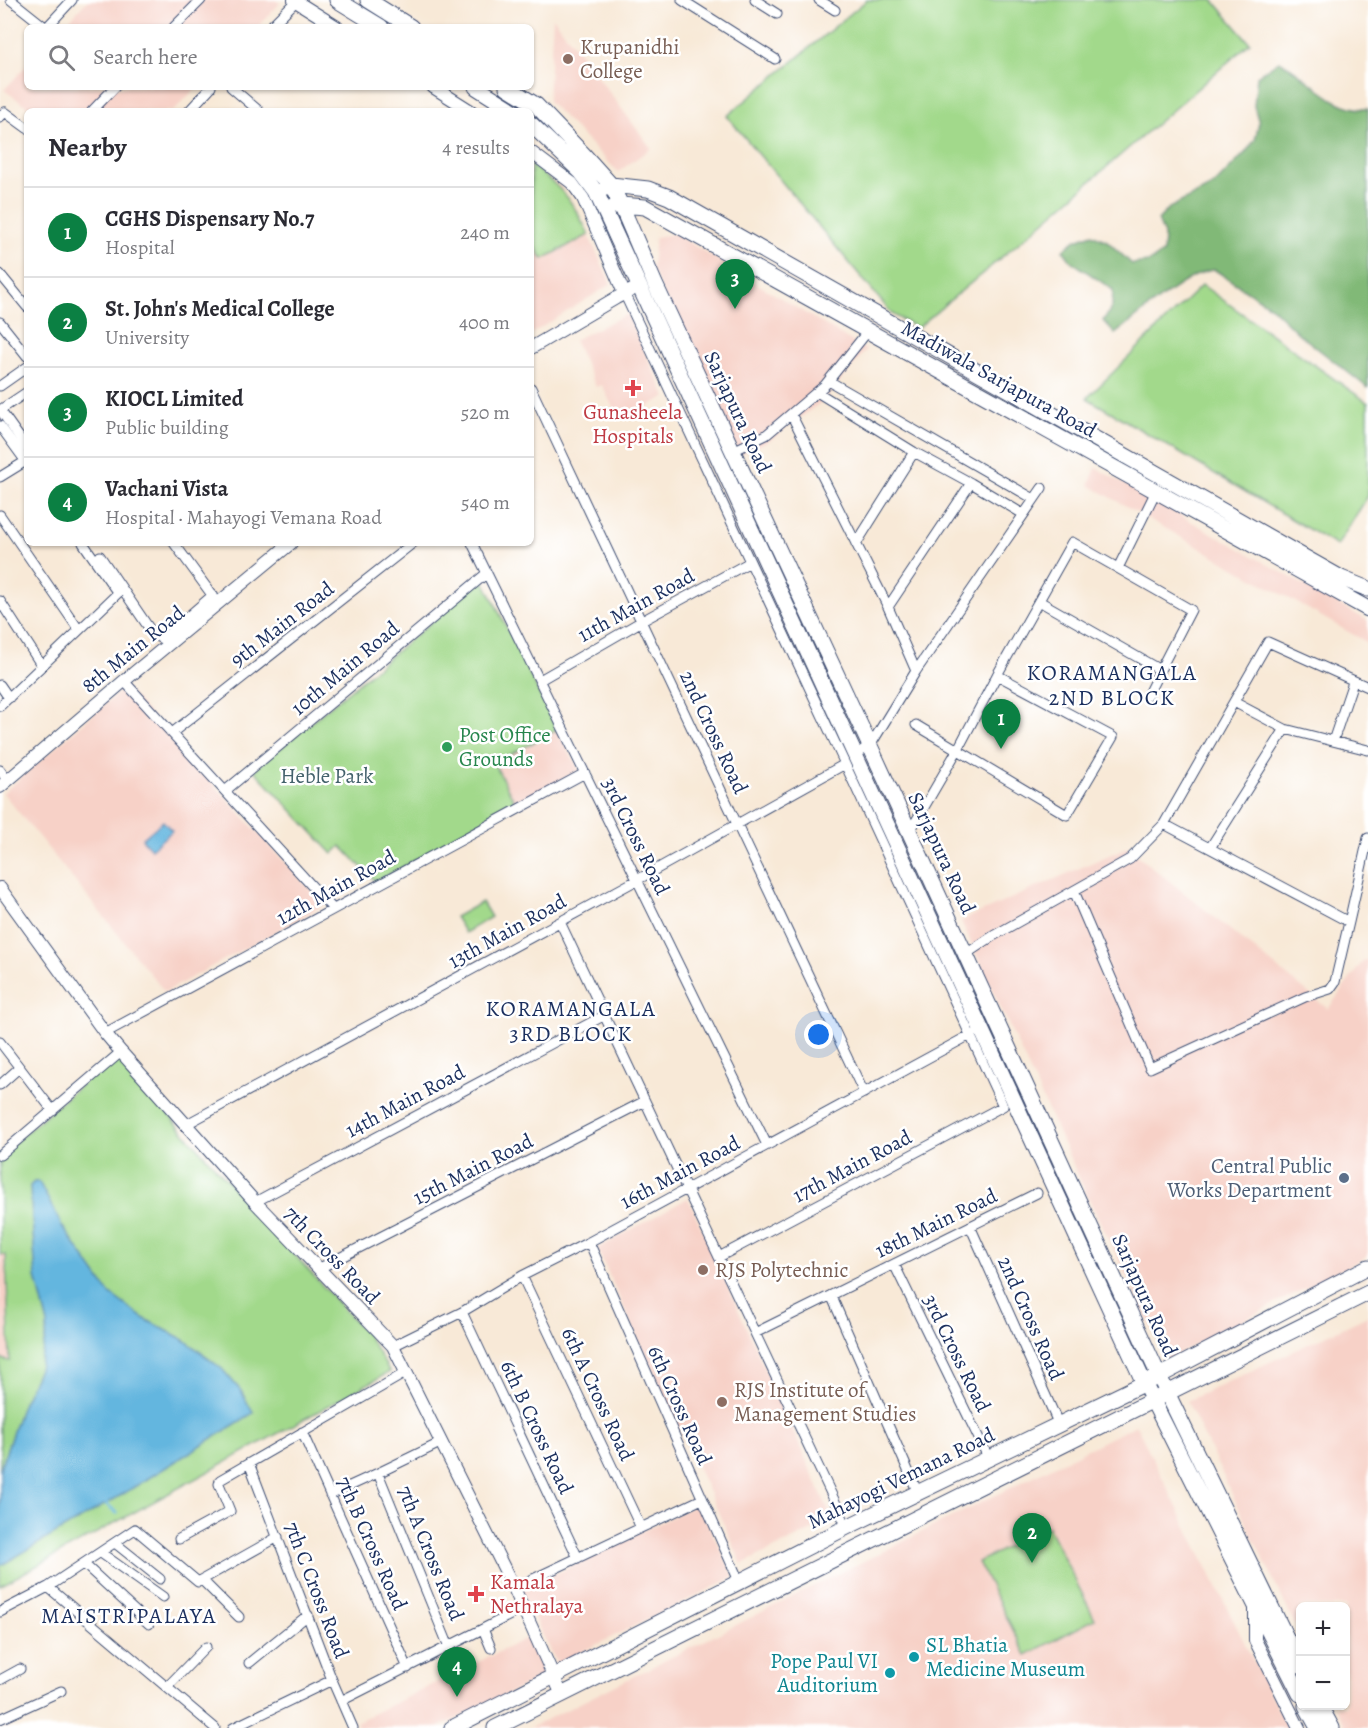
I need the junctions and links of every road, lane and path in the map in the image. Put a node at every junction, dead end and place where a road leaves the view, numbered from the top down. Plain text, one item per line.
1 (11, 0) edge
2 (72, 0) edge
3 (201, 0) edge
4 (337, 0) edge
5 (368, 0) edge
6 (682, 0) edge
7 (755, 0) edge
8 (819, 0) edge
9 (295, 1) edge
10 (835, 10) dead end
11 (777, 14) dead end
12 (42, 24) edge
13 (49, 24) edge
14 (177, 24) edge
15 (273, 24) edge
16 (332, 24) edge
17 (376, 24) edge
18 (406, 24) edge
19 (775, 59) dead end
20 (112, 90) edge
21 (208, 90) edge
22 (234, 90) edge
23 (437, 90) edge
24 (481, 90) edge
25 (512, 90) edge
26 (95, 108) edge
27 (192, 108) edge
28 (256, 108) edge
29 (460, 108) edge
30 (509, 108) edge
31 (0, 117) edge
32 (24, 126) edge
33 (534, 127) edge
34 (534, 154) edge
35 (611, 185) junction
36 (596, 192) junction
37 (621, 205) junction
38 (604, 209) junction
39 (0, 274) edge
40 (640, 286) junction
41 (624, 293) junction
42 (24, 303) edge
43 (2, 328) edge
44 (868, 331) junction
45 (534, 346) edge
46 (24, 353) edge
47 (24, 369) edge
48 (829, 381) junction
49 (0, 386) edge
50 (817, 392) junction
51 (24, 394) edge
52 (534, 394) edge
53 (0, 410) edge
54 (791, 414) junction
55 (0, 426) edge
56 (24, 444) edge
57 (733, 451) junction
58 (914, 452) junction
59 (24, 459) edge
60 (24, 463) edge
61 (742, 470) junction
62 (0, 477) edge
63 (728, 477) junction
64 (971, 483) junction
65 (1041, 488) dead end
66 (1156, 491) junction
67 (1034, 499) junction
68 (1023, 514) junction
69 (0, 515) edge
70 (1247, 523) junction
71 (1242, 538) junction
72 (856, 544) junction
73 (86, 546) edge
74 (176, 546) edge
75 (287, 546) edge
76 (409, 546) edge
77 (474, 546) edge
78 (100, 556) dead end
79 (750, 562) junction
80 (1118, 568) junction
81 (487, 573) junction
82 (109, 574) junction
83 (1368, 589) edge
84 (118, 592) junction
85 (216, 600) junction
86 (1039, 601) junction
87 (0, 602) edge
88 (888, 607) junction
89 (1368, 609) edge
90 (642, 621) junction
91 (79, 630) junction
92 (160, 652) junction
93 (42, 666) junction
94 (1160, 670) junction
95 (916, 671) junction
96 (997, 675) junction
97 (540, 680) junction
98 (124, 681) junction
99 (1353, 682) junction
100 (0, 685) edge
101 (1368, 687) edge
102 (1147, 696) dead end
103 (9, 698) junction
104 (1234, 702) junction
105 (0, 706) edge
106 (916, 725) dead end
107 (1285, 729) junction
108 (172, 733) junction
109 (1333, 741) junction
110 (870, 746) junction
111 (958, 749) junction
112 (1368, 750) edge
113 (851, 759) junction
114 (585, 773) junction
115 (2, 779) edge
116 (225, 791) junction
117 (738, 824) junction
118 (1164, 824) junction
119 (909, 833) junction
120 (1368, 838) edge
121 (1210, 848) junction
122 (638, 880) junction
123 (0, 888) edge
124 (1074, 891) junction
125 (333, 909) junction
126 (560, 922) junction
127 (1349, 922) junction
128 (966, 954) junction
129 (605, 1015) junction
130 (982, 1027) junction
131 (105, 1033) junction
132 (968, 1035) junction
133 (0, 1042) edge
134 (121, 1052) junction
135 (19, 1068) junction
136 (0, 1085) edge
137 (864, 1093) junction
138 (645, 1101) junction
139 (1003, 1106) joint
140 (53, 1110) junction
141 (185, 1125) junction
142 (767, 1145) junction
143 (0, 1155) edge
144 (1054, 1185) junction
145 (687, 1188) junction
146 (255, 1202) junction
147 (970, 1226) junction
148 (589, 1242) junction
149 (719, 1257) junction
150 (894, 1264) junction
151 (1368, 1267) edge
152 (318, 1269) junction
153 (522, 1276) junction
154 (1368, 1293) edge
155 (831, 1295) junction
156 (462, 1311) junction
157 (755, 1333) junction
158 (393, 1346) junction
159 (407, 1372) junction
160 (1159, 1376) junction
161 (1144, 1383) junction
162 (1160, 1396) junction
163 (1059, 1425) junction
164 (302, 1432) junction
165 (442, 1442) junction
166 (989, 1459) junction
167 (249, 1463) junction
168 (378, 1473) junction
169 (918, 1493) junction
170 (330, 1495) junction
171 (702, 1499) junction
172 (847, 1527) junction
173 (641, 1528) junction
174 (278, 1537) junction
175 (179, 1539) dead end
176 (115, 1543) junction
177 (100, 1553) junction
178 (578, 1558) junction
179 (84, 1564) junction
180 (160, 1579) dead end
181 (202, 1580) junction
182 (739, 1581) junction
183 (48, 1587) junction
184 (514, 1588) junction
185 (163, 1598) dead end
186 (1255, 1602) junction
187 (522, 1609) junction
188 (0, 1612) edge
189 (308, 1615) junction
190 (239, 1617) dead end
191 (149, 1624) dead end
192 (483, 1629) junction
193 (206, 1647) dead end
194 (449, 1647) junction
195 (491, 1648) dead end
196 (1296, 1658) edge
197 (249, 1663) dead end
198 (408, 1668) junction
199 (20, 1669) dead end
200 (553, 1676) junction
201 (0, 1680) edge
202 (332, 1680) junction
203 (168, 1686) junction
204 (1296, 1686) edge
205 (61, 1691) dead end
206 (562, 1695) junction
207 (341, 1701) junction
208 (1308, 1710) edge
209 (1322, 1710) edge
210 (0, 1719) edge
211 (215, 1728) edge
212 (233, 1728) edge
213 (353, 1728) edge
214 (452, 1728) edge
215 (495, 1728) edge
216 (1299, 1728) edge
217 (1318, 1728) edge
218 (1332, 1728) edge

1 - 12 street
2 - 13 street
3 - 14 street
4 - 17 main road
5 - 18 main road
6 - 19 street
7 - 11 street
8 - 10 street
9 - 15 street
9 - 16 street
20 - 26 street
21 - 27 street
22 - 28 street
23 - 29 street
24 - 30 main road
25 - 35 main road, Sarjapura Road
31 - 32 street
33 - 36 main road, Sarjapura Road
34 - 41 street, Sarjapura Road
35 - 36 main road
35 - 37 main road, Sarjapura Road
35 - 70 main road, Madiwala Sarjapura Road
36 - 38 main road, Sarjapura Road
37 - 38 main road, Madiwala Sarjapura Road
37 - 44 main road, Madiwala Sarjapura Road
37 - 57 main road, Sarjapura Road
38 - 40 main road, Sarjapura Road
39 - 42 street
40 - 41 street
40 - 63 main road, Sarjapura Road
41 - 45 street
41 - 79 street, Sarjapura Road
43 - 46 street
44 - 48 street
44 - 66 main road, Madiwala Sarjapura Road
47 - 49 street
48 - 50 street
48 - 67 street
50 - 54 street
50 - 58 street
51 - 53 street
52 - 90 street, 2nd Cross Road
53 - 56 street
54 - 57 street
54 - 72 street
55 - 59 street
57 - 61 main road, Sarjapura Road
58 - 64 street
58 - 72 street
60 - 62 street
61 - 63 main road
61 - 110 main road, Sarjapura Road
63 - 113 main road, Sarjapura Road
64 - 68 street
64 - 88 street
65 - 67 street
66 - 71 main road, Madiwala Sarjapura Road
66 - 80 street
67 - 68 street
68 - 95 street
69 - 91 street
70 - 71 main road
70 - 83 main road, Madiwala Sarjapura Road
71 - 89 main road, Madiwala Sarjapura Road
72 - 88 street
73 - 82 street
74 - 85 street
75 - 85 street, 8th Main Road
76 - 108 street, 9th Main Road
77 - 81 street, 3rd Cross Road
78 - 82 street
79 - 90 street, 11th Main Road
79 - 113 street, Sarjapura Road
80 - 86 street
80 - 94 street
81 - 97 street, 3rd Cross Road
81 - 116 street, 10th Main Road
82 - 84 street
82 - 85 street
84 - 91 street
84 - 92 street
85 - 92 street, 8th Main Road
86 - 94 street
86 - 96 street
87 - 93 street
88 - 95 street
90 - 97 street, 11th Main Road
90 - 117 street, 2nd Cross Road
91 - 93 street
92 - 98 street, 8th Main Road
93 - 103 street
94 - 102 street
95 - 110 street
96 - 111 street
96 - 111 street
97 - 114 street, 3rd Cross Road
98 - 108 street
98 - 115 street, 8th Main Road
99 - 101 street
99 - 104 street
99 - 109 street
100 - 103 street
103 - 105 street
104 - 107 street
104 - 118 street
106 - 111 street
107 - 109 street
107 - 121 street
108 - 116 street
109 - 112 street
110 - 113 street, 13th Main Road
110 - 119 main road, Sarjapura Road
111 - 119 street
113 - 117 street, 13th Main Road
113 - 130 main road, Sarjapura Road
113 - 132 street, Sarjapura Road
114 - 122 street, 3rd Cross Road
114 - 125 street, 12th Main Road
116 - 125 street
117 - 122 street, 13th Main Road
117 - 137 street, 2nd Cross Road
118 - 121 street
118 - 124 street
119 - 128 main road, Sarjapura Road
120 - 127 street
121 - 127 street
122 - 126 street, 13th Main Road
122 - 142 street, 3rd Cross Road
123 - 131 street, 7th Cross Road
124 - 127 street
124 - 128 street
125 - 131 street, 12th Main Road
126 - 129 street
126 - 141 street, 13th Main Road
128 - 160 main road, Sarjapura Road
129 - 138 street
129 - 146 street, 14th Main Road
130 - 132 street, 16th Main Road
130 - 144 main road, Sarjapura Road
131 - 134 street, 7th Cross Road
132 - 137 street, 16th Main Road
132 - 139 street, Sarjapura Road
133 - 135 street
134 - 140 street
134 - 141 street, 7th Cross Road
135 - 136 street
135 - 140 street
137 - 142 street, 16th Main Road
138 - 145 street
138 - 152 street, 15th Main Road
139 - 149 street, 17th Main Road
140 - 143 street
141 - 146 street, 7th Cross Road
142 - 145 street, 16th Main Road
144 - 147 street, 18th Main Road
144 - 161 main road, Sarjapura Road
145 - 148 street, 16th Main Road
145 - 149 street
146 - 152 street, 7th Cross Road
147 - 150 street, 18th Main Road
147 - 163 street, 2nd Cross Road
148 - 153 street, 16th Main Road
148 - 171 street, 6th Cross Road
149 - 157 street
150 - 155 street, 18th Main Road
150 - 166 street, 3rd Cross Road
151 - 160 main road, Mahayogi Vemana Road
152 - 158 street, 7th Cross Road
153 - 156 street, 16th Main Road
153 - 173 street, 6th A Cross Road
154 - 162 main road, Mahayogi Vemana Road
155 - 157 street, 18th Main Road
155 - 169 street
156 - 158 street, 16th Main Road
156 - 178 street, 6th B Cross Road
157 - 172 street
158 - 159 street, 7th Cross Road
159 - 164 street
159 - 165 street, 7th Cross Road
160 - 161 main road, Mahayogi Vemana Road
160 - 162 main road, Sarjapura Road
161 - 162 main road, Sarjapura Road
161 - 163 main road, Mahayogi Vemana Road
162 - 186 main road, Sarjapura Road
162 - 196 main road, Sarjapura Road
162 - 206 main road, Mahayogi Vemana Road
163 - 166 main road, Mahayogi Vemana Road
164 - 167 street
164 - 170 street, 7th B Cross Road
165 - 168 street, 7th A Cross Road
165 - 184 street, 7th Cross Road
166 - 169 main road, Mahayogi Vemana Road
167 - 174 street, 7th C Cross Road
167 - 175 street
168 - 170 street
168 - 194 street, 7th A Cross Road
169 - 172 main road, Mahayogi Vemana Road
170 - 198 street, 7th B Cross Road
171 - 173 street
171 - 182 street, 6th Cross Road
172 - 182 main road, Mahayogi Vemana Road
173 - 178 street
174 - 181 street
174 - 189 street, 7th C Cross Road
176 - 177 street
176 - 180 street
176 - 181 street
177 - 179 street
177 - 185 street
178 - 184 street
179 - 183 street
179 - 191 street
181 - 190 street
182 - 200 main road, Mahayogi Vemana Road
183 - 188 street
183 - 203 street
184 - 187 street, 7th Cross Road
186 - 204 main road, Sarjapura Road
186 - 216 street
187 - 192 street
187 - 200 street, 7th Cross Road
189 - 197 street
189 - 202 street, 7th C Cross Road
192 - 194 street
192 - 195 street
193 - 203 street
194 - 198 street
198 - 207 street
199 - 201 street
200 - 206 street, 7th Cross Road
200 - 214 main road, Mahayogi Vemana Road
202 - 207 street, 7th C Cross Road
202 - 212 street
203 - 211 street
205 - 210 street
206 - 215 main road, Mahayogi Vemana Road
207 - 213 street, 7th C Cross Road
208 - 217 main road
209 - 218 main road

